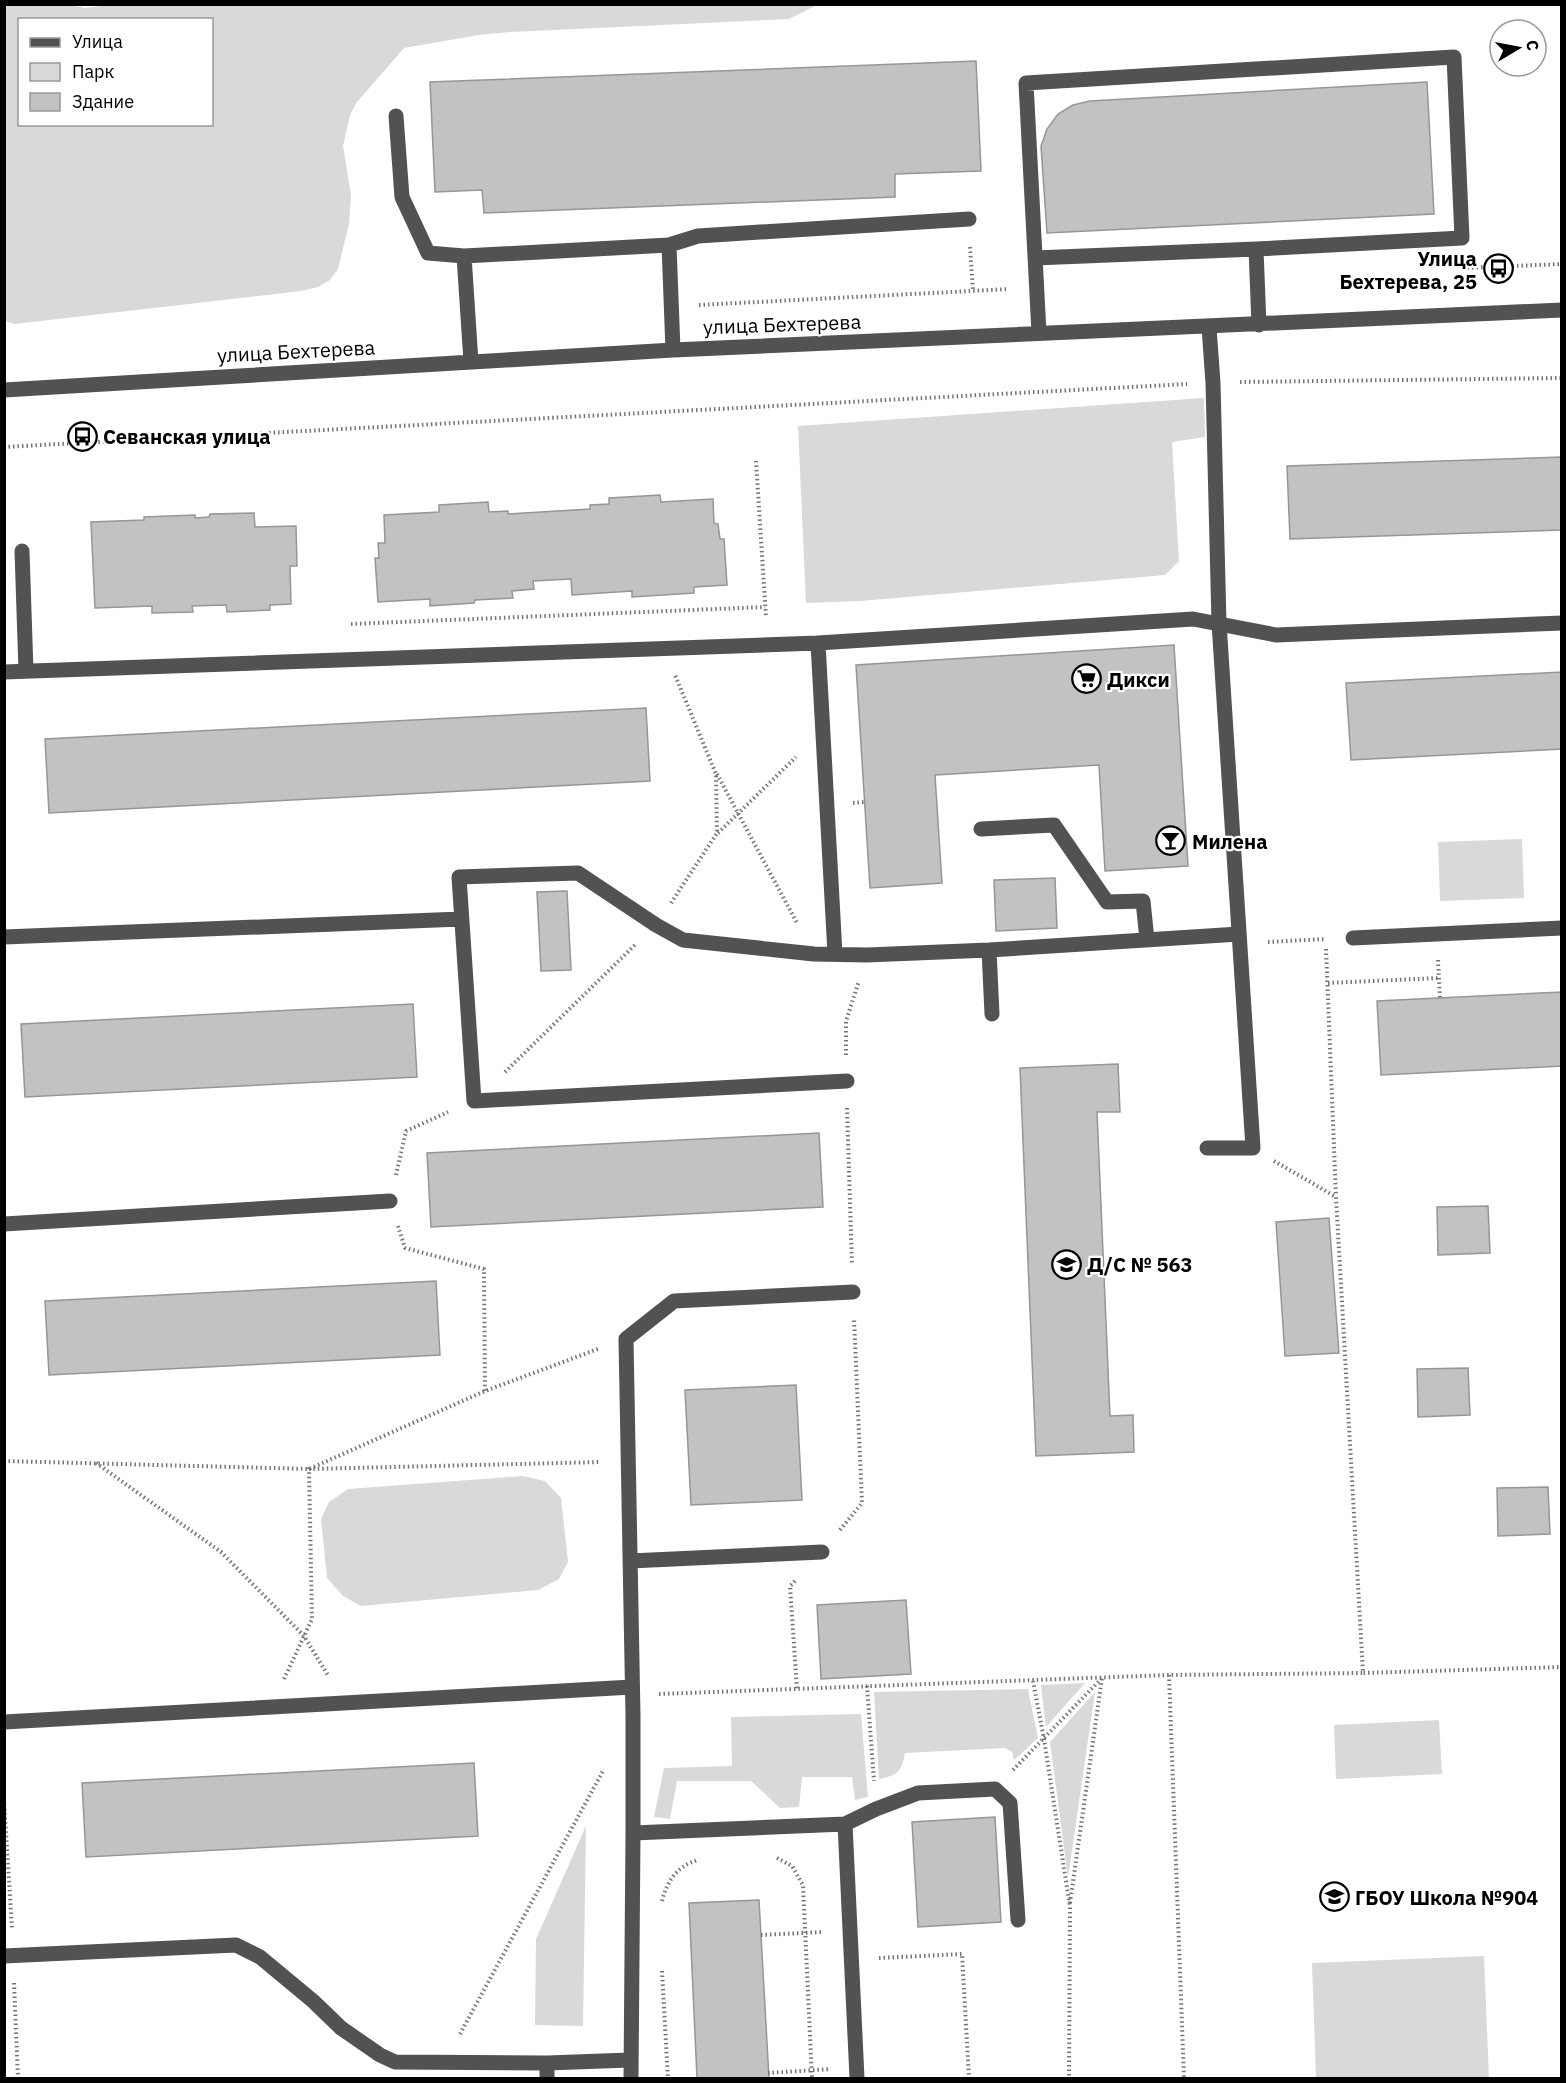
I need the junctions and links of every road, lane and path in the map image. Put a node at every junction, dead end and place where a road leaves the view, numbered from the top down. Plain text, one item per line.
1 (396, 116) dead end
2 (969, 219) joint
3 (669, 245) junction
4 (1256, 249) junction
5 (464, 256) junction
6 (1035, 258) junction
7 (973, 290) dead end
8 (1562, 310) edge
9 (1259, 325) junction
10 (1209, 327) junction
11 (1040, 333) junction
12 (673, 350) junction
13 (471, 362) junction
14 (1562, 378) edge
15 (1214, 383) junction
16 (4, 390) edge
17 (4, 447) edge
18 (756, 461) dead end
19 (22, 550) dead end
20 (765, 607) junction
21 (1219, 623) junction
22 (1562, 623) edge
23 (351, 624) dead end
24 (818, 643) junction
25 (767, 645) junction
26 (664, 648) junction
27 (26, 671) junction
28 (4, 672) edge
29 (822, 732) junction
30 (716, 774) junction
31 (738, 813) junction
32 (981, 829) dead end
33 (717, 833) junction
34 (461, 919) junction
35 (656, 925) junction
36 (1562, 928) edge
37 (1437, 933) junction
38 (4, 937) edge
39 (1353, 938) joint
40 (1240, 939) junction
41 (1325, 939) junction
42 (1146, 940) junction
43 (989, 950) junction
44 (814, 954) junction
45 (835, 954) junction
46 (867, 955) junction
47 (1439, 978) junction
48 (1328, 983) junction
49 (1440, 999) dead end
50 (992, 1014) dead end
51 (847, 1081) junction
52 (474, 1101) junction
53 (1207, 1148) dead end
54 (1253, 1148) junction
55 (1336, 1197) junction
56 (390, 1201) junction
57 (4, 1224) edge
58 (853, 1292) junction
59 (626, 1339) junction
60 (485, 1391) junction
61 (4, 1461) edge
62 (629, 1461) junction
63 (95, 1462) junction
64 (309, 1469) junction
65 (822, 1552) junction
66 (630, 1561) junction
67 (304, 1636) junction
68 (1562, 1669) edge
69 (1363, 1673) junction
70 (1169, 1675) junction
71 (1102, 1678) junction
72 (1033, 1681) junction
73 (867, 1686) junction
74 (797, 1689) junction
75 (633, 1691) junction
76 (345, 1703) junction
77 (271, 1707) junction
78 (4, 1722) edge
79 (1044, 1738) junction
80 (606, 1767) dead end
81 (995, 1789) junction
82 (4, 1800) edge
83 (876, 1809) junction
84 (845, 1824) junction
85 (633, 1833) junction
86 (769, 1858) dead end
87 (706, 1860) dead end
88 (662, 1905) dead end
89 (1070, 1907) junction
90 (1017, 1920) dead end
91 (850, 1930) junction
92 (805, 1933) junction
93 (761, 1935) dead end
94 (9, 1955) edge
95 (662, 1960) dead end
96 (851, 1960) junction
97 (630, 2060) junction
98 (445, 2062) junction
99 (547, 2062) junction
100 (811, 2070) junction
101 (768, 2073) dead end
102 (857, 2073) edge
103 (18, 2079) edge
104 (547, 2079) edge
105 (631, 2079) edge
106 (668, 2079) edge
107 (812, 2079) edge
108 (969, 2079) edge
109 (1069, 2079) edge
110 (1184, 2079) edge

1 - 5 street
2 - 3 street
2 - 7 path
3 - 5 street
3 - 12 street
4 - 6 street
4 - 6 street
4 - 9 street
5 - 13 street
6 - 11 street
8 - 9 street, улица Бехтерева
9 - 10 street, улица Бехтерева
10 - 11 street, улица Бехтерева
10 - 15 street
11 - 12 street, улица Бехтерева
12 - 13 street, улица Бехтерева
13 - 16 street, улица Бехтерева
14 - 15 path
15 - 17 path
15 - 21 street
18 - 20 path
19 - 27 street
20 - 23 path
20 - 25 path
21 - 22 street
21 - 24 street
21 - 40 street
24 - 25 street
24 - 29 street
25 - 26 street
26 - 27 street
26 - 30 path
27 - 28 street
29 - 31 path
29 - 45 street
30 - 31 path
30 - 33 path
31 - 33 path
31 - 44 path
32 - 42 street
33 - 35 path
34 - 35 street
34 - 38 street
34 - 52 street
35 - 44 street
35 - 52 path
36 - 37 street
37 - 39 street
37 - 47 path
39 - 41 path
40 - 41 path
40 - 42 street
40 - 54 street
41 - 48 path
42 - 43 street
43 - 46 street
43 - 50 street
44 - 45 street
45 - 46 street
46 - 51 path
47 - 48 path
47 - 49 path
48 - 55 path
51 - 52 street
51 - 58 path
52 - 56 path
53 - 54 street
54 - 55 path
55 - 69 path
56 - 57 street
56 - 60 path
58 - 59 street
58 - 65 path
59 - 60 path
59 - 62 street
60 - 64 path
61 - 63 path
62 - 64 path
62 - 66 street
63 - 64 path
63 - 67 path
64 - 67 path
65 - 66 street
65 - 74 path
66 - 75 street
67 - 76 path
67 - 77 path
68 - 69 path
69 - 70 path
70 - 71 path
70 - 110 path
71 - 72 path
71 - 79 path
71 - 89 path
72 - 73 path
72 - 79 path
73 - 74 path
73 - 83 path
74 - 75 path
75 - 76 street
75 - 85 street
76 - 77 street
77 - 78 street
79 - 81 path
79 - 89 path
80 - 98 path
81 - 83 street
81 - 90 street
82 - 94 path
83 - 84 street
84 - 85 street
84 - 91 street
85 - 97 street
86 - 92 path
87 - 88 path
89 - 109 path
91 - 92 path
91 - 96 street
92 - 93 path
92 - 100 path
94 - 98 street
94 - 103 path
95 - 106 path
96 - 102 street
96 - 108 path
97 - 99 street
97 - 105 street
98 - 99 street
99 - 104 street
100 - 101 path
100 - 102 path
100 - 107 path

